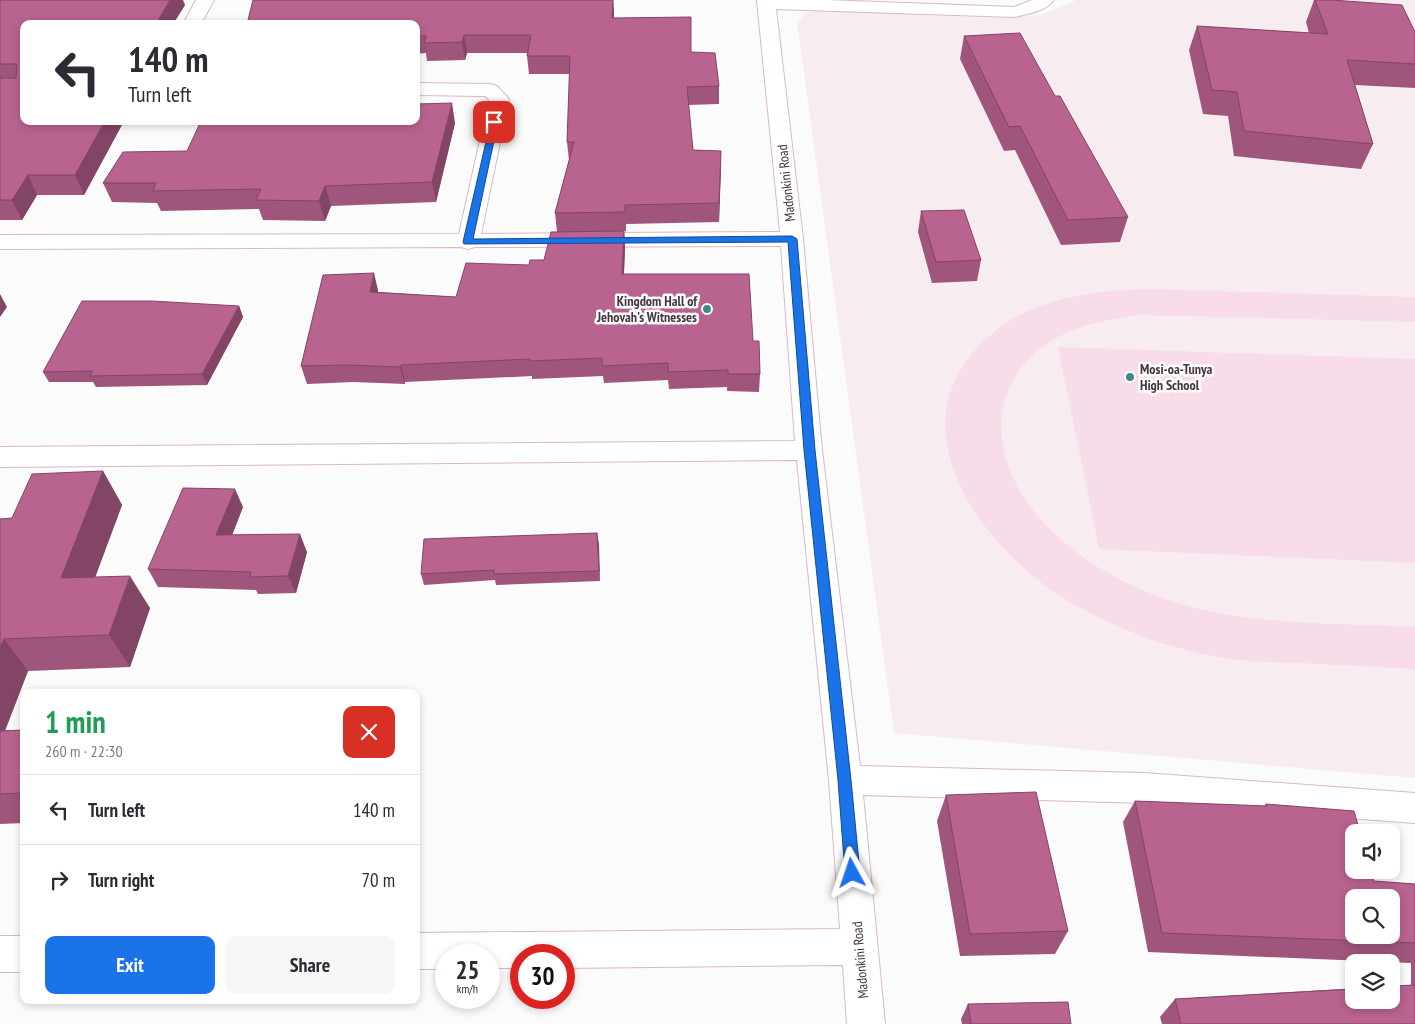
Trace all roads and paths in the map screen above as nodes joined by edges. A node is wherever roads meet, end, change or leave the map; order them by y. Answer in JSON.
{"nodes":[{"id":1,"x":205,"y":0,"type":"edge"},
{"id":2,"x":1045,"y":0,"type":"edge"},
{"id":3,"x":766,"y":1,"type":"edge"},
{"id":4,"x":194,"y":20,"type":"edge"},
{"id":5,"x":420,"y":88,"type":"edge"},
{"id":6,"x":792,"y":239,"type":"junction"},
{"id":7,"x":0,"y":242,"type":"edge"},
{"id":8,"x":468,"y":242,"type":"junction"},
{"id":9,"x":809,"y":450,"type":"junction"},
{"id":10,"x":0,"y":457,"type":"edge"},
{"id":11,"x":845,"y":780,"type":"junction"},
{"id":12,"x":1415,"y":808,"type":"edge"},
{"id":13,"x":859,"y":947,"type":"junction"},
{"id":14,"x":420,"y":951,"type":"edge"},
{"id":15,"x":0,"y":954,"type":"edge"},
{"id":16,"x":20,"y":954,"type":"edge"},
{"id":17,"x":866,"y":1024,"type":"edge"}],
"edges":[{"from":1,"to":4,"type":"street"},
{"from":2,"to":3,"type":"street"},
{"from":3,"to":6,"type":"street","name":"Madonkini Road"},
{"from":5,"to":8,"type":"street"},
{"from":6,"to":8,"type":"street"},
{"from":6,"to":9,"type":"street","name":"Madonkini Road"},
{"from":7,"to":8,"type":"street"},
{"from":9,"to":10,"type":"street"},
{"from":9,"to":11,"type":"street","name":"Madonkini Road"},
{"from":11,"to":12,"type":"street"},
{"from":11,"to":13,"type":"street","name":"Madonkini Road"},
{"from":13,"to":14,"type":"street"},
{"from":13,"to":17,"type":"street","name":"Madonkini Road"},
{"from":15,"to":16,"type":"street"}]}
